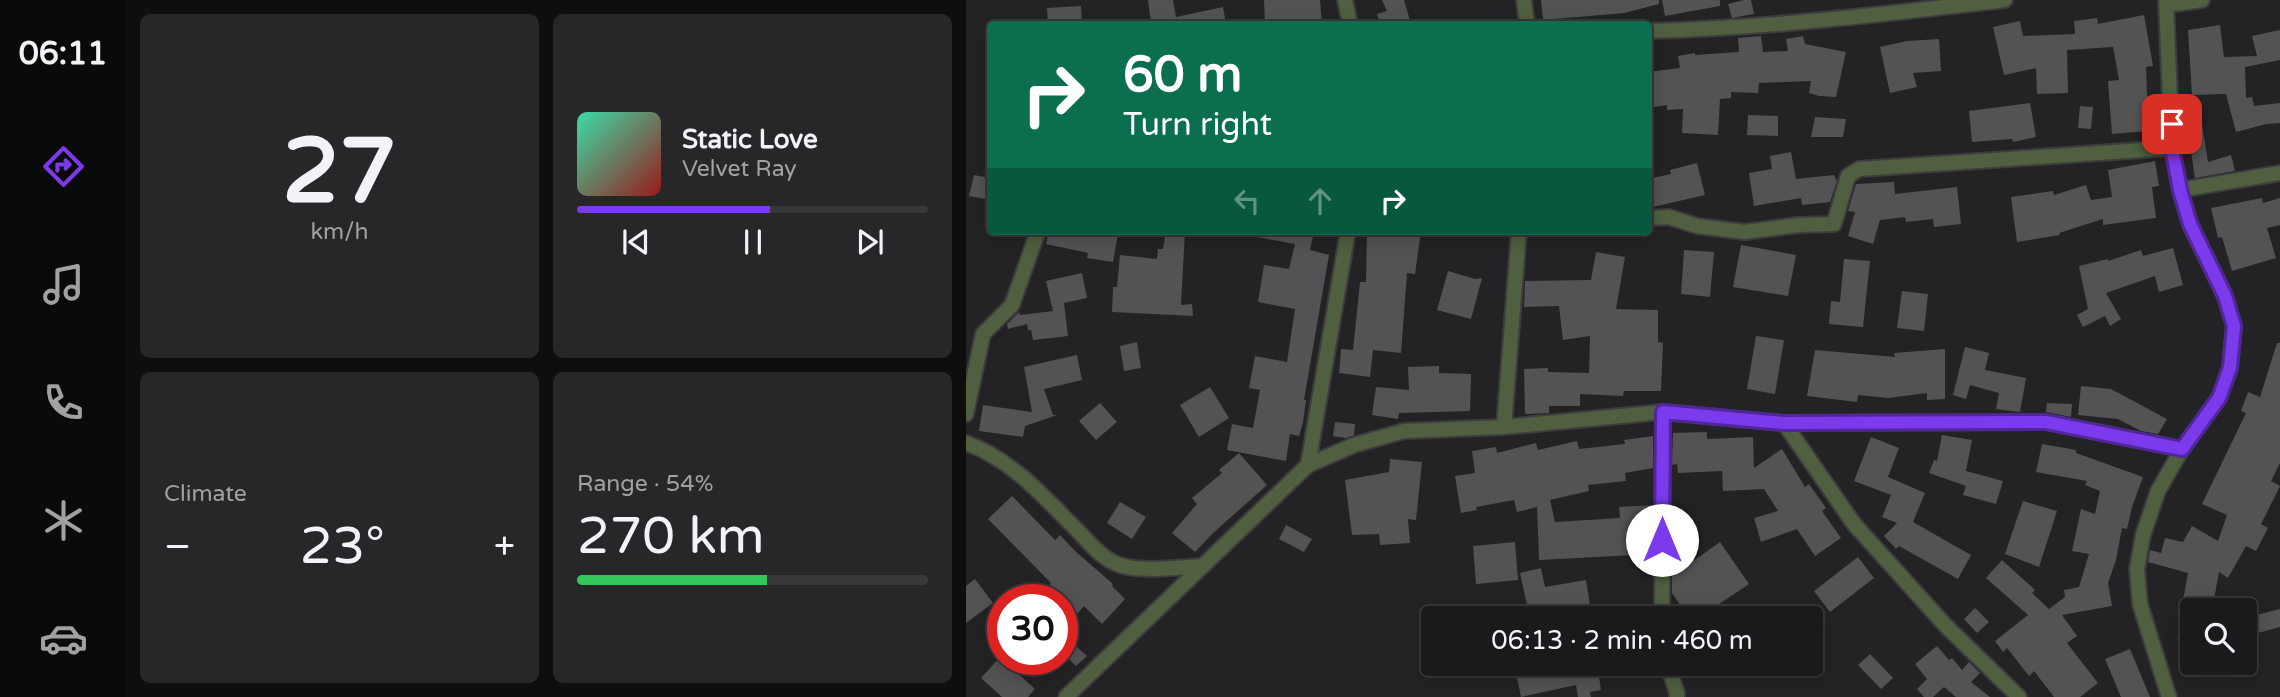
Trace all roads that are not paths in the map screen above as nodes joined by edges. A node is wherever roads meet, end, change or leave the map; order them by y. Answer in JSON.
{"nodes":[{"id":1,"x":1345,"y":0,"type":"edge"},
{"id":2,"x":1524,"y":0,"type":"edge"},
{"id":3,"x":2005,"y":0,"type":"edge"},
{"id":4,"x":2202,"y":0,"type":"edge"},
{"id":5,"x":2167,"y":2,"type":"edge"},
{"id":6,"x":1349,"y":21,"type":"edge"},
{"id":7,"x":1527,"y":21,"type":"edge"},
{"id":8,"x":1652,"y":31,"type":"edge"},
{"id":9,"x":2172,"y":148,"type":"junction"},
{"id":10,"x":2280,"y":173,"type":"edge"},
{"id":11,"x":2180,"y":190,"type":"junction"},
{"id":12,"x":1652,"y":218,"type":"edge"},
{"id":13,"x":1037,"y":235,"type":"edge"},
{"id":14,"x":1347,"y":235,"type":"edge"},
{"id":15,"x":1519,"y":235,"type":"edge"},
{"id":16,"x":1663,"y":412,"type":"junction"},
{"id":17,"x":966,"y":414,"type":"edge"},
{"id":18,"x":1783,"y":423,"type":"junction"},
{"id":19,"x":1504,"y":427,"type":"junction"},
{"id":20,"x":966,"y":443,"type":"edge"},
{"id":21,"x":2182,"y":449,"type":"junction"},
{"id":22,"x":1308,"y":465,"type":"junction"},
{"id":23,"x":1203,"y":566,"type":"junction"},
{"id":24,"x":1662,"y":606,"type":"edge"},
{"id":25,"x":1670,"y":676,"type":"edge"},
{"id":26,"x":1066,"y":697,"type":"edge"},
{"id":27,"x":1676,"y":697,"type":"edge"},
{"id":28,"x":2019,"y":697,"type":"edge"},
{"id":29,"x":2169,"y":697,"type":"edge"}],
"edges":[{"from":1,"to":6,"type":"street"},
{"from":2,"to":7,"type":"street"},
{"from":3,"to":8,"type":"street"},
{"from":4,"to":5,"type":"street"},
{"from":5,"to":9,"type":"street"},
{"from":9,"to":11,"type":"street"},
{"from":9,"to":12,"type":"street"},
{"from":10,"to":11,"type":"street"},
{"from":11,"to":21,"type":"street"},
{"from":13,"to":17,"type":"street"},
{"from":14,"to":22,"type":"street"},
{"from":15,"to":19,"type":"street"},
{"from":16,"to":18,"type":"street"},
{"from":16,"to":19,"type":"street"},
{"from":16,"to":24,"type":"street"},
{"from":18,"to":21,"type":"street"},
{"from":18,"to":28,"type":"street"},
{"from":19,"to":22,"type":"street"},
{"from":20,"to":23,"type":"street"},
{"from":21,"to":29,"type":"street"},
{"from":22,"to":23,"type":"street"},
{"from":23,"to":26,"type":"street"},
{"from":25,"to":27,"type":"street"}]}
